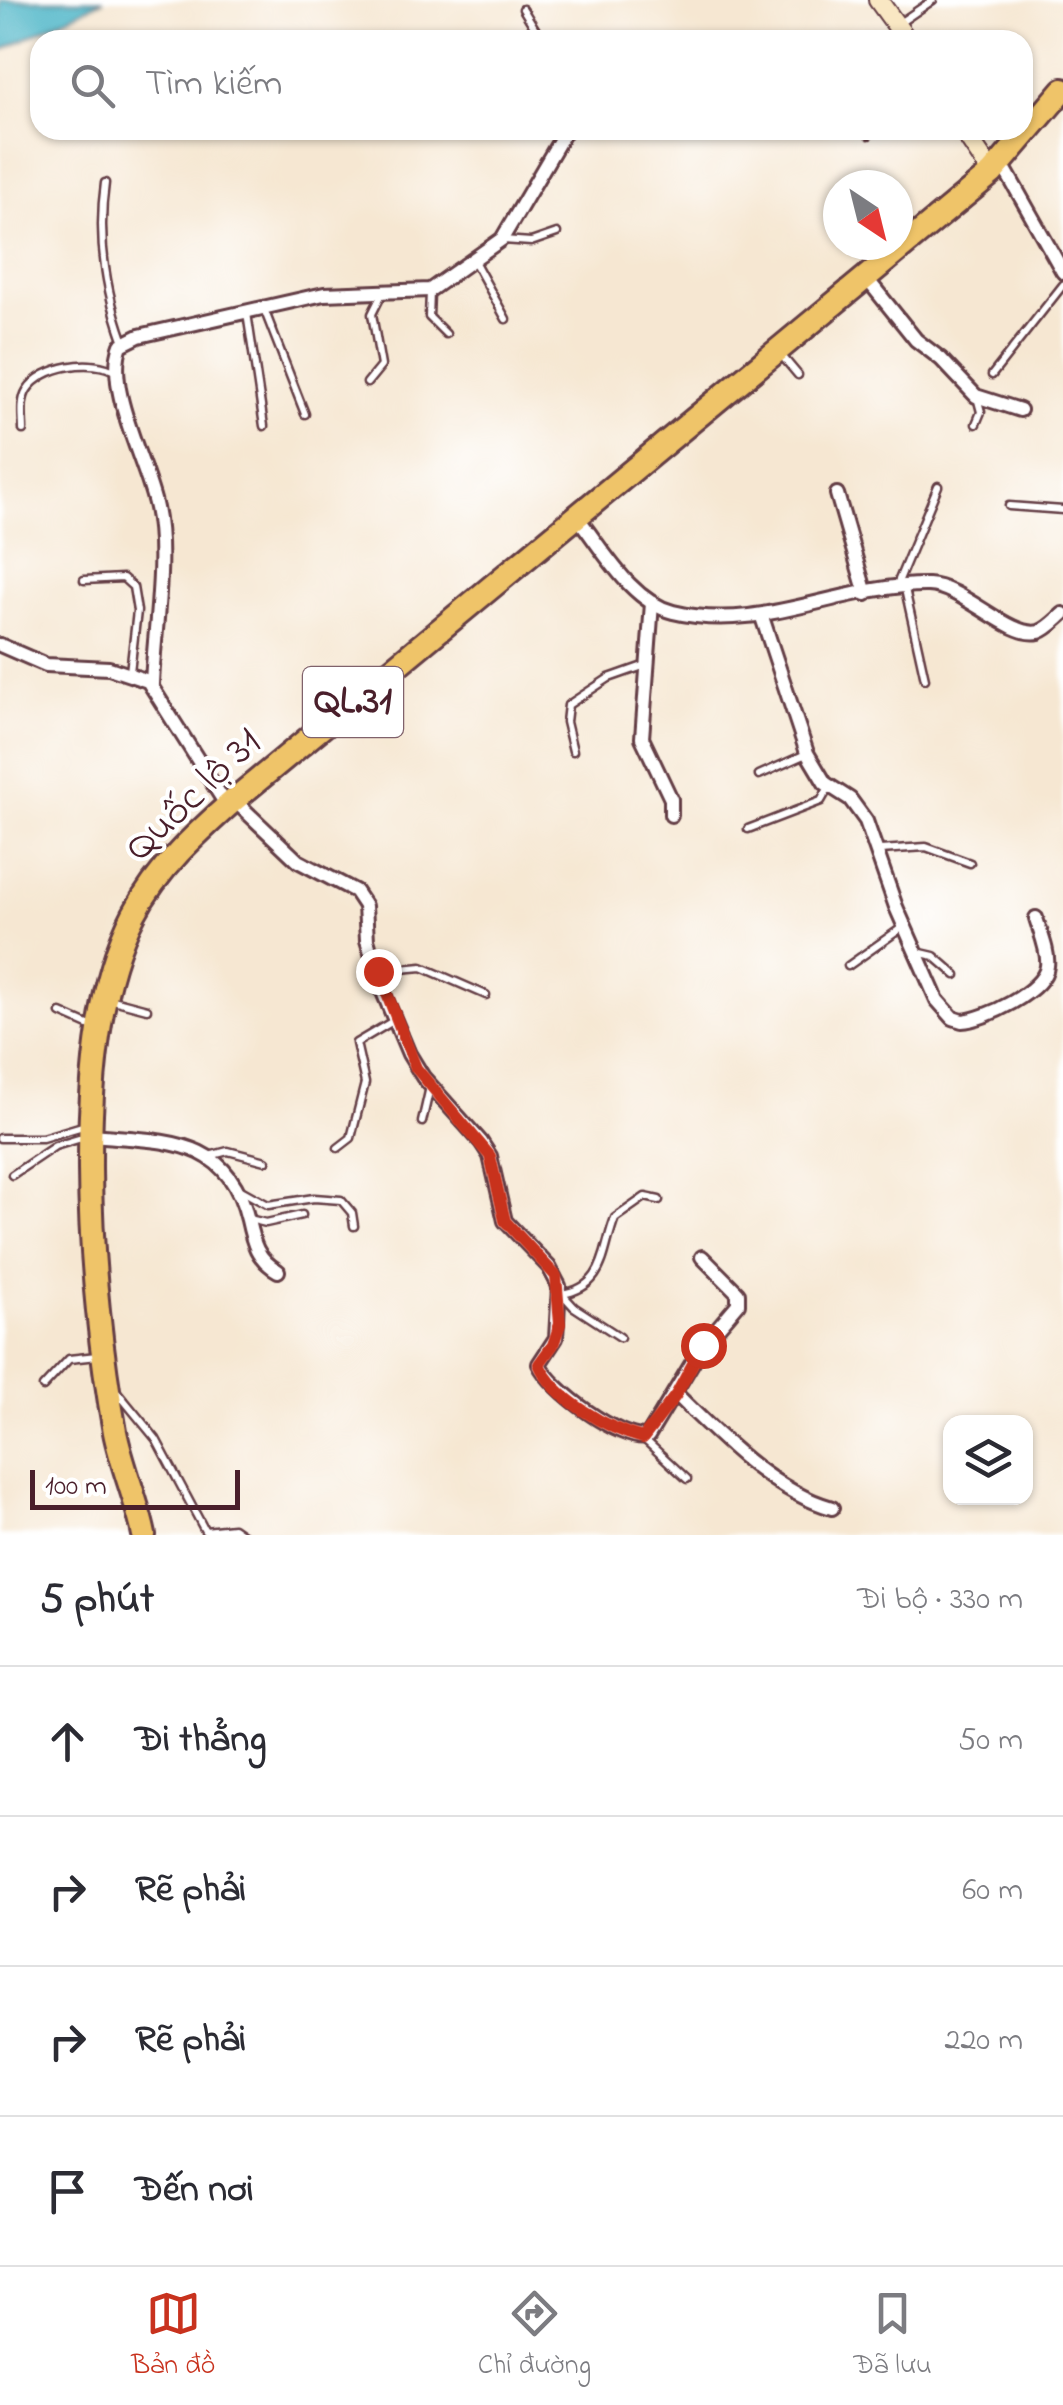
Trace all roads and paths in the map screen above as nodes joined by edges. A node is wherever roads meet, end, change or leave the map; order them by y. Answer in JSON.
{"nodes":[{"id":1,"x":932,"y":0,"type":"edge"},
{"id":2,"x":880,"y":1,"type":"edge"},
{"id":3,"x":523,"y":9,"type":"dead end"},
{"id":4,"x":536,"y":30,"type":"edge"},
{"id":5,"x":901,"y":30,"type":"edge"},
{"id":6,"x":904,"y":30,"type":"edge"},
{"id":7,"x":1063,"y":90,"type":"edge"},
{"id":8,"x":1033,"y":126,"type":"edge"},
{"id":9,"x":560,"y":140,"type":"edge"},
{"id":10,"x":972,"y":140,"type":"edge"},
{"id":11,"x":1022,"y":140,"type":"edge"},
{"id":12,"x":998,"y":169,"type":"junction"},
{"id":13,"x":105,"y":183,"type":"dead end"},
{"id":14,"x":557,"y":233,"type":"dead end"},
{"id":15,"x":502,"y":239,"type":"junction"},
{"id":16,"x":474,"y":261,"type":"junction"},
{"id":17,"x":1063,"y":272,"type":"edge"},
{"id":18,"x":867,"y":279,"type":"junction"},
{"id":19,"x":1063,"y":285,"type":"edge"},
{"id":20,"x":430,"y":290,"type":"junction"},
{"id":21,"x":383,"y":293,"type":"junction"},
{"id":22,"x":263,"y":308,"type":"junction"},
{"id":23,"x":247,"y":312,"type":"junction"},
{"id":24,"x":506,"y":318,"type":"dead end"},
{"id":25,"x":446,"y":334,"type":"dead end"},
{"id":26,"x":124,"y":342,"type":"junction"},
{"id":27,"x":778,"y":351,"type":"junction"},
{"id":28,"x":117,"y":372,"type":"junction"},
{"id":29,"x":798,"y":375,"type":"dead end"},
{"id":30,"x":992,"y":375,"type":"dead end"},
{"id":31,"x":367,"y":383,"type":"dead end"},
{"id":32,"x":976,"y":396,"type":"junction"},
{"id":33,"x":1020,"y":410,"type":"dead end"},
{"id":34,"x":306,"y":414,"type":"dead end"},
{"id":35,"x":976,"y":424,"type":"dead end"},
{"id":36,"x":264,"y":426,"type":"dead end"},
{"id":37,"x":24,"y":430,"type":"dead end"},
{"id":38,"x":938,"y":486,"type":"dead end"},
{"id":39,"x":837,"y":494,"type":"dead end"},
{"id":40,"x":1009,"y":506,"type":"dead end"},
{"id":41,"x":1063,"y":510,"type":"edge"},
{"id":42,"x":577,"y":516,"type":"junction"},
{"id":43,"x":84,"y":580,"type":"dead end"},
{"id":44,"x":900,"y":588,"type":"junction"},
{"id":45,"x":866,"y":594,"type":"junction"},
{"id":46,"x":652,"y":603,"type":"junction"},
{"id":47,"x":1063,"y":614,"type":"edge"},
{"id":48,"x":762,"y":617,"type":"junction"},
{"id":49,"x":0,"y":645,"type":"edge"},
{"id":50,"x":648,"y":664,"type":"junction"},
{"id":51,"x":130,"y":672,"type":"junction"},
{"id":52,"x":925,"y":680,"type":"dead end"},
{"id":53,"x":152,"y":684,"type":"junction"},
{"id":54,"x":572,"y":751,"type":"dead end"},
{"id":55,"x":807,"y":753,"type":"junction"},
{"id":56,"x":759,"y":774,"type":"dead end"},
{"id":57,"x":829,"y":788,"type":"junction"},
{"id":58,"x":230,"y":803,"type":"junction"},
{"id":59,"x":671,"y":815,"type":"dead end"},
{"id":60,"x":748,"y":828,"type":"dead end"},
{"id":61,"x":880,"y":850,"type":"junction"},
{"id":62,"x":970,"y":863,"type":"dead end"},
{"id":63,"x":1036,"y":918,"type":"dead end"},
{"id":64,"x":904,"y":926,"type":"junction"},
{"id":65,"x":916,"y":952,"type":"junction"},
{"id":66,"x":848,"y":966,"type":"dead end"},
{"id":67,"x":378,"y":971,"type":"junction"},
{"id":68,"x":956,"y":974,"type":"dead end"},
{"id":69,"x":486,"y":995,"type":"dead end"},
{"id":70,"x":108,"y":999,"type":"junction"},
{"id":71,"x":147,"y":1009,"type":"dead end"},
{"id":72,"x":61,"y":1013,"type":"dead end"},
{"id":73,"x":394,"y":1021,"type":"junction"},
{"id":74,"x":101,"y":1030,"type":"junction"},
{"id":75,"x":430,"y":1086,"type":"junction"},
{"id":76,"x":422,"y":1122,"type":"dead end"},
{"id":77,"x":92,"y":1129,"type":"junction"},
{"id":78,"x":0,"y":1138,"type":"edge"},
{"id":79,"x":338,"y":1148,"type":"dead end"},
{"id":80,"x":210,"y":1156,"type":"junction"},
{"id":81,"x":266,"y":1161,"type":"dead end"},
{"id":82,"x":12,"y":1175,"type":"dead end"},
{"id":83,"x":237,"y":1189,"type":"junction"},
{"id":84,"x":660,"y":1200,"type":"dead end"},
{"id":85,"x":302,"y":1214,"type":"dead end"},
{"id":86,"x":248,"y":1218,"type":"junction"},
{"id":87,"x":354,"y":1226,"type":"dead end"},
{"id":88,"x":702,"y":1257,"type":"dead end"},
{"id":89,"x":278,"y":1271,"type":"dead end"},
{"id":90,"x":561,"y":1294,"type":"junction"},
{"id":91,"x":620,"y":1337,"type":"dead end"},
{"id":92,"x":103,"y":1356,"type":"junction"},
{"id":93,"x":109,"y":1384,"type":"junction"},
{"id":94,"x":43,"y":1387,"type":"dead end"},
{"id":95,"x":676,"y":1395,"type":"junction"},
{"id":96,"x":643,"y":1438,"type":"junction"},
{"id":97,"x":687,"y":1479,"type":"dead end"},
{"id":98,"x":832,"y":1508,"type":"dead end"},
{"id":99,"x":144,"y":1535,"type":"edge"},
{"id":100,"x":243,"y":1535,"type":"edge"}],
"edges":[{"from":1,"to":6,"type":"lane"},
{"from":2,"to":5,"type":"street"},
{"from":3,"to":4,"type":"lane"},
{"from":7,"to":8,"type":"highway","name":"Quốc lộ 31","number":"QL.31"},
{"from":9,"to":15,"type":"street"},
{"from":10,"to":12,"type":"street"},
{"from":11,"to":12,"type":"highway","name":"Quốc lộ 31","number":"QL.31"},
{"from":12,"to":17,"type":"street"},
{"from":12,"to":18,"type":"highway","name":"Quốc lộ 31","number":"QL.31"},
{"from":13,"to":26,"type":"lane"},
{"from":14,"to":15,"type":"lane"},
{"from":15,"to":16,"type":"street"},
{"from":16,"to":20,"type":"street"},
{"from":16,"to":24,"type":"lane"},
{"from":18,"to":27,"type":"highway","name":"Quốc lộ 31","number":"QL.31"},
{"from":18,"to":32,"type":"street"},
{"from":19,"to":30,"type":"lane"},
{"from":20,"to":21,"type":"street"},
{"from":20,"to":25,"type":"lane"},
{"from":21,"to":22,"type":"street"},
{"from":21,"to":31,"type":"lane"},
{"from":22,"to":23,"type":"street"},
{"from":22,"to":34,"type":"lane"},
{"from":23,"to":26,"type":"street"},
{"from":23,"to":36,"type":"lane"},
{"from":26,"to":28,"type":"street"},
{"from":27,"to":29,"type":"lane"},
{"from":27,"to":42,"type":"highway","name":"Quốc lộ 31","number":"QL.31"},
{"from":28,"to":37,"type":"lane"},
{"from":28,"to":53,"type":"street"},
{"from":32,"to":33,"type":"street"},
{"from":32,"to":35,"type":"lane"},
{"from":38,"to":44,"type":"lane"},
{"from":39,"to":45,"type":"street"},
{"from":40,"to":41,"type":"lane"},
{"from":42,"to":46,"type":"street"},
{"from":42,"to":58,"type":"highway","name":"Quốc lộ 31","number":"QL.31"},
{"from":43,"to":51,"type":"lane"},
{"from":44,"to":45,"type":"street"},
{"from":44,"to":47,"type":"street"},
{"from":44,"to":52,"type":"lane"},
{"from":45,"to":48,"type":"street"},
{"from":46,"to":48,"type":"street"},
{"from":46,"to":50,"type":"street"},
{"from":48,"to":55,"type":"street"},
{"from":49,"to":51,"type":"street"},
{"from":50,"to":54,"type":"lane"},
{"from":50,"to":59,"type":"street"},
{"from":51,"to":53,"type":"street"},
{"from":53,"to":58,"type":"street"},
{"from":55,"to":56,"type":"lane"},
{"from":55,"to":57,"type":"street"},
{"from":57,"to":60,"type":"lane"},
{"from":57,"to":61,"type":"street"},
{"from":58,"to":67,"type":"street"},
{"from":58,"to":70,"type":"highway","name":"Quốc lộ 31","number":"QL.31"},
{"from":61,"to":62,"type":"lane"},
{"from":61,"to":64,"type":"street"},
{"from":63,"to":65,"type":"street"},
{"from":64,"to":65,"type":"street"},
{"from":64,"to":66,"type":"lane"},
{"from":65,"to":68,"type":"lane"},
{"from":67,"to":69,"type":"lane"},
{"from":67,"to":73,"type":"street"},
{"from":70,"to":71,"type":"lane"},
{"from":70,"to":74,"type":"highway","name":"Quốc lộ 31","number":"QL.31"},
{"from":72,"to":74,"type":"lane"},
{"from":73,"to":75,"type":"street"},
{"from":73,"to":79,"type":"lane"},
{"from":74,"to":77,"type":"highway","name":"Quốc lộ 31","number":"QL.31"},
{"from":75,"to":76,"type":"lane"},
{"from":75,"to":90,"type":"street"},
{"from":77,"to":78,"type":"lane"},
{"from":77,"to":80,"type":"street"},
{"from":77,"to":82,"type":"lane"},
{"from":77,"to":92,"type":"highway","name":"Quốc lộ 31","number":"QL.31"},
{"from":80,"to":81,"type":"lane"},
{"from":80,"to":83,"type":"street"},
{"from":83,"to":86,"type":"street"},
{"from":83,"to":87,"type":"lane"},
{"from":84,"to":90,"type":"lane"},
{"from":85,"to":86,"type":"lane"},
{"from":86,"to":89,"type":"street"},
{"from":88,"to":95,"type":"street"},
{"from":90,"to":91,"type":"lane"},
{"from":90,"to":96,"type":"street"},
{"from":92,"to":93,"type":"highway","name":"Quốc lộ 31","number":"QL.31"},
{"from":92,"to":94,"type":"lane"},
{"from":93,"to":99,"type":"highway","name":"Quốc lộ 31","number":"QL.31"},
{"from":93,"to":100,"type":"lane"},
{"from":95,"to":96,"type":"street"},
{"from":95,"to":98,"type":"street"},
{"from":96,"to":97,"type":"lane"}]}
